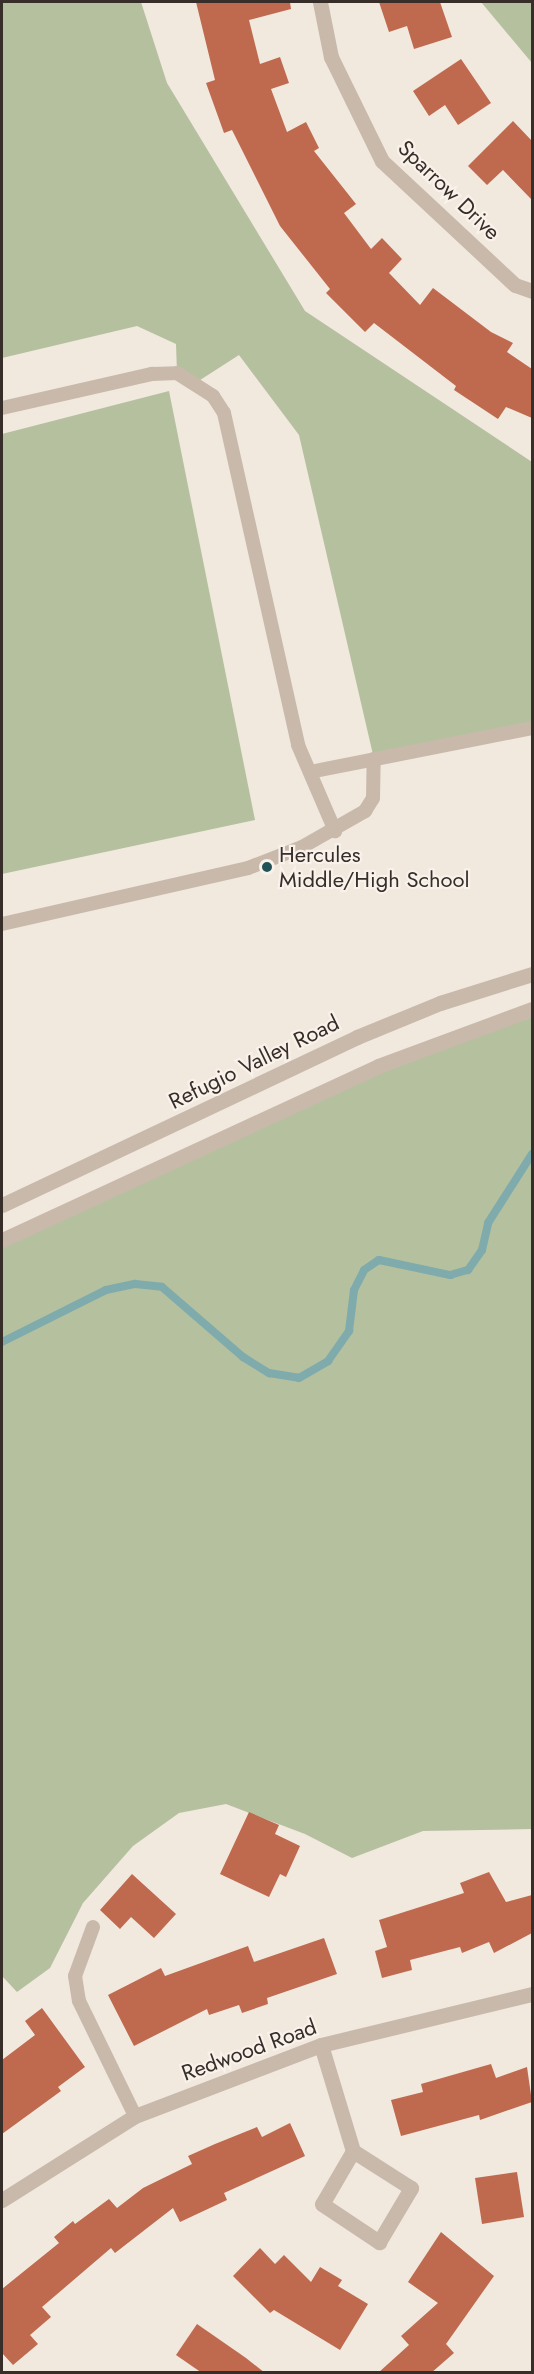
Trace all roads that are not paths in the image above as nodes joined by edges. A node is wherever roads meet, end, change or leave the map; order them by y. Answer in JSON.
{"nodes":[{"id":1,"x":320,"y":2,"type":"edge"},
{"id":2,"x":532,"y":291,"type":"edge"},
{"id":3,"x":2,"y":408,"type":"edge"},
{"id":4,"x":532,"y":728,"type":"edge"},
{"id":5,"x":374,"y":759,"type":"junction"},
{"id":6,"x":310,"y":772,"type":"junction"},
{"id":7,"x":335,"y":831,"type":"junction"},
{"id":8,"x":2,"y":924,"type":"edge"},
{"id":9,"x":532,"y":974,"type":"edge"},
{"id":10,"x":532,"y":1009,"type":"edge"},
{"id":11,"x":2,"y":1205,"type":"edge"},
{"id":12,"x":2,"y":1240,"type":"edge"},
{"id":13,"x":93,"y":1928,"type":"dead end"},
{"id":14,"x":532,"y":1994,"type":"edge"},
{"id":15,"x":321,"y":2045,"type":"junction"},
{"id":16,"x":135,"y":2116,"type":"junction"},
{"id":17,"x":353,"y":2151,"type":"junction"},
{"id":18,"x":2,"y":2200,"type":"edge"}],
"edges":[{"from":1,"to":2,"type":"street","name":"Sparrow Drive"},
{"from":3,"to":6,"type":"lane"},
{"from":4,"to":5,"type":"lane"},
{"from":5,"to":6,"type":"lane"},
{"from":5,"to":7,"type":"lane"},
{"from":6,"to":7,"type":"lane"},
{"from":7,"to":8,"type":"lane"},
{"from":9,"to":11,"type":"street","name":"Refugio Valley Road"},
{"from":10,"to":12,"type":"street"},
{"from":13,"to":16,"type":"lane"},
{"from":14,"to":15,"type":"street","name":"Redwood Road"},
{"from":15,"to":16,"type":"street","name":"Redwood Road"},
{"from":15,"to":17,"type":"street"},
{"from":16,"to":18,"type":"street","name":"Redwood Road"},
{"from":17,"to":17,"type":"street"}]}
